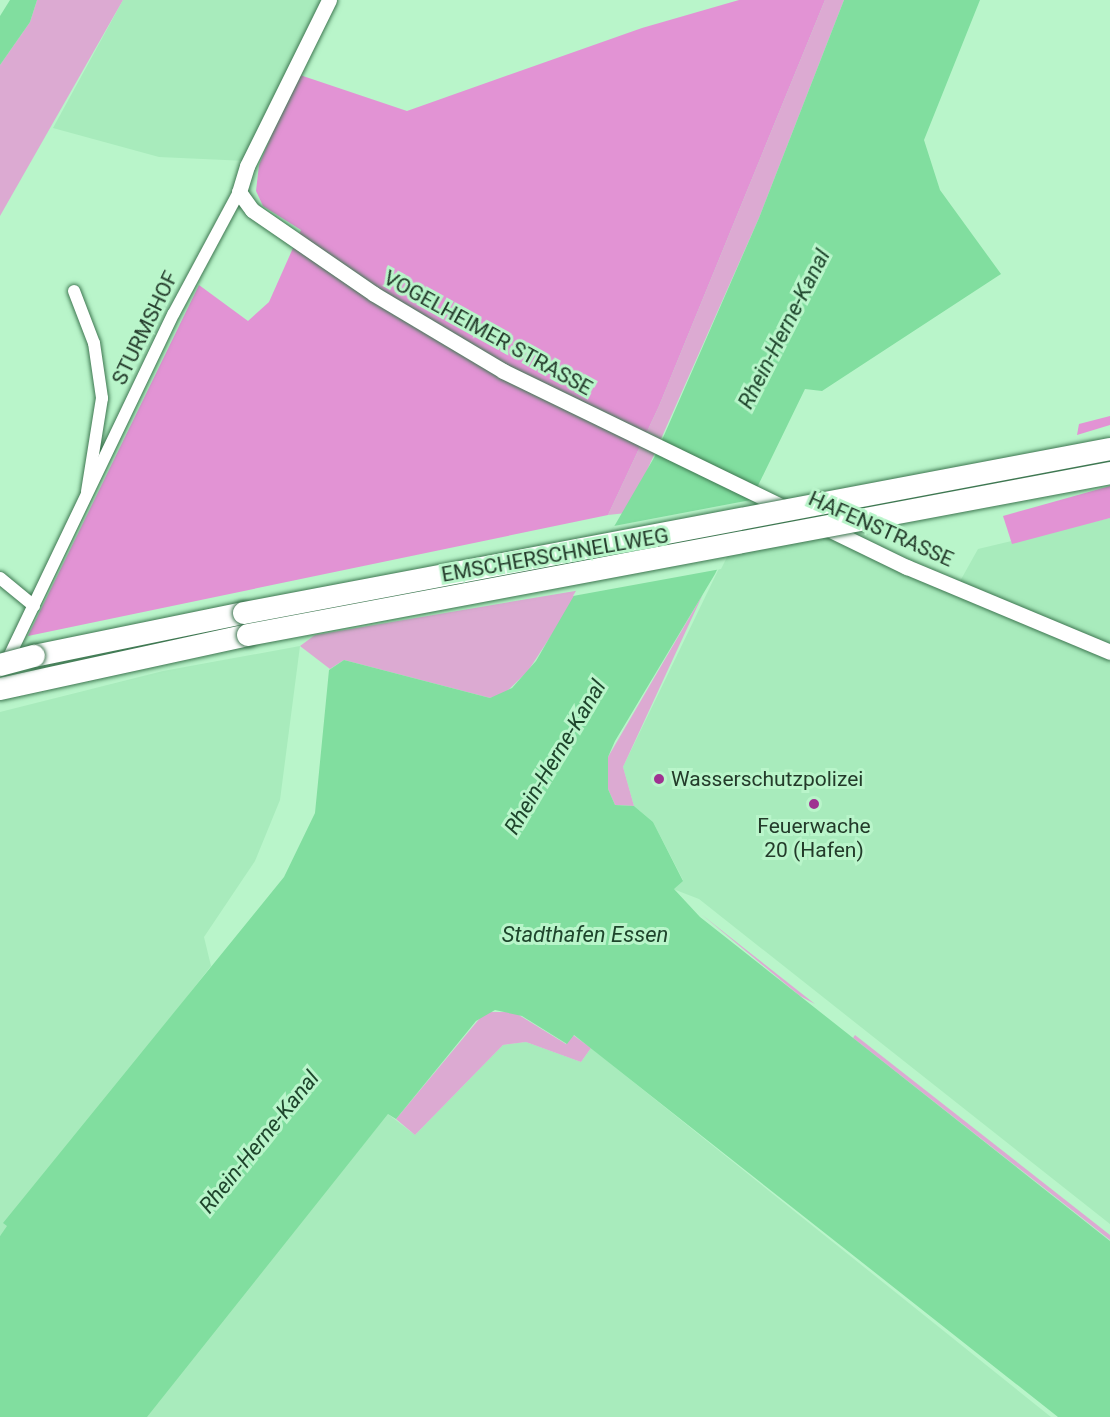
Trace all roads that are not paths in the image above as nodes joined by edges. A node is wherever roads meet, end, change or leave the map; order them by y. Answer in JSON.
{"nodes":[{"id":1,"x":329,"y":0,"type":"edge"},
{"id":2,"x":239,"y":192,"type":"junction"},
{"id":3,"x":74,"y":291,"type":"dead end"},
{"id":4,"x":638,"y":438,"type":"joint"},
{"id":5,"x":1110,"y":449,"type":"edge"},
{"id":6,"x":1110,"y":473,"type":"edge"},
{"id":7,"x":83,"y":510,"type":"junction"},
{"id":8,"x":0,"y":578,"type":"edge"},
{"id":9,"x":34,"y":606,"type":"junction"},
{"id":10,"x":246,"y":624,"type":"junction"},
{"id":11,"x":1110,"y":652,"type":"edge"},
{"id":12,"x":0,"y":665,"type":"edge"},
{"id":13,"x":0,"y":674,"type":"edge"},
{"id":14,"x":0,"y":689,"type":"edge"}],
"edges":[{"from":1,"to":2,"type":"street","name":"STURMSHOF"},
{"from":2,"to":4,"type":"street","name":"VOGELHEIMER STRASSE"},
{"from":2,"to":7,"type":"street","name":"STURMSHOF"},
{"from":3,"to":7,"type":"street"},
{"from":4,"to":11,"type":"street","name":"HAFENSTRASSE"},
{"from":5,"to":10,"type":"highway","name":"EMSCHERSCHNELLWEG","bridge":true},
{"from":6,"to":10,"type":"highway","name":"EMSCHERSCHNELLWEG","bridge":true},
{"from":7,"to":9,"type":"street","name":"STURMSHOF"},
{"from":8,"to":9,"type":"street"},
{"from":9,"to":13,"type":"street","name":"STURMSHOF"},
{"from":10,"to":12,"type":"highway","name":"EMSCHERSCHNELLWEG","bridge":true},
{"from":10,"to":14,"type":"highway","name":"EMSCHERSCHNELLWEG"}]}
